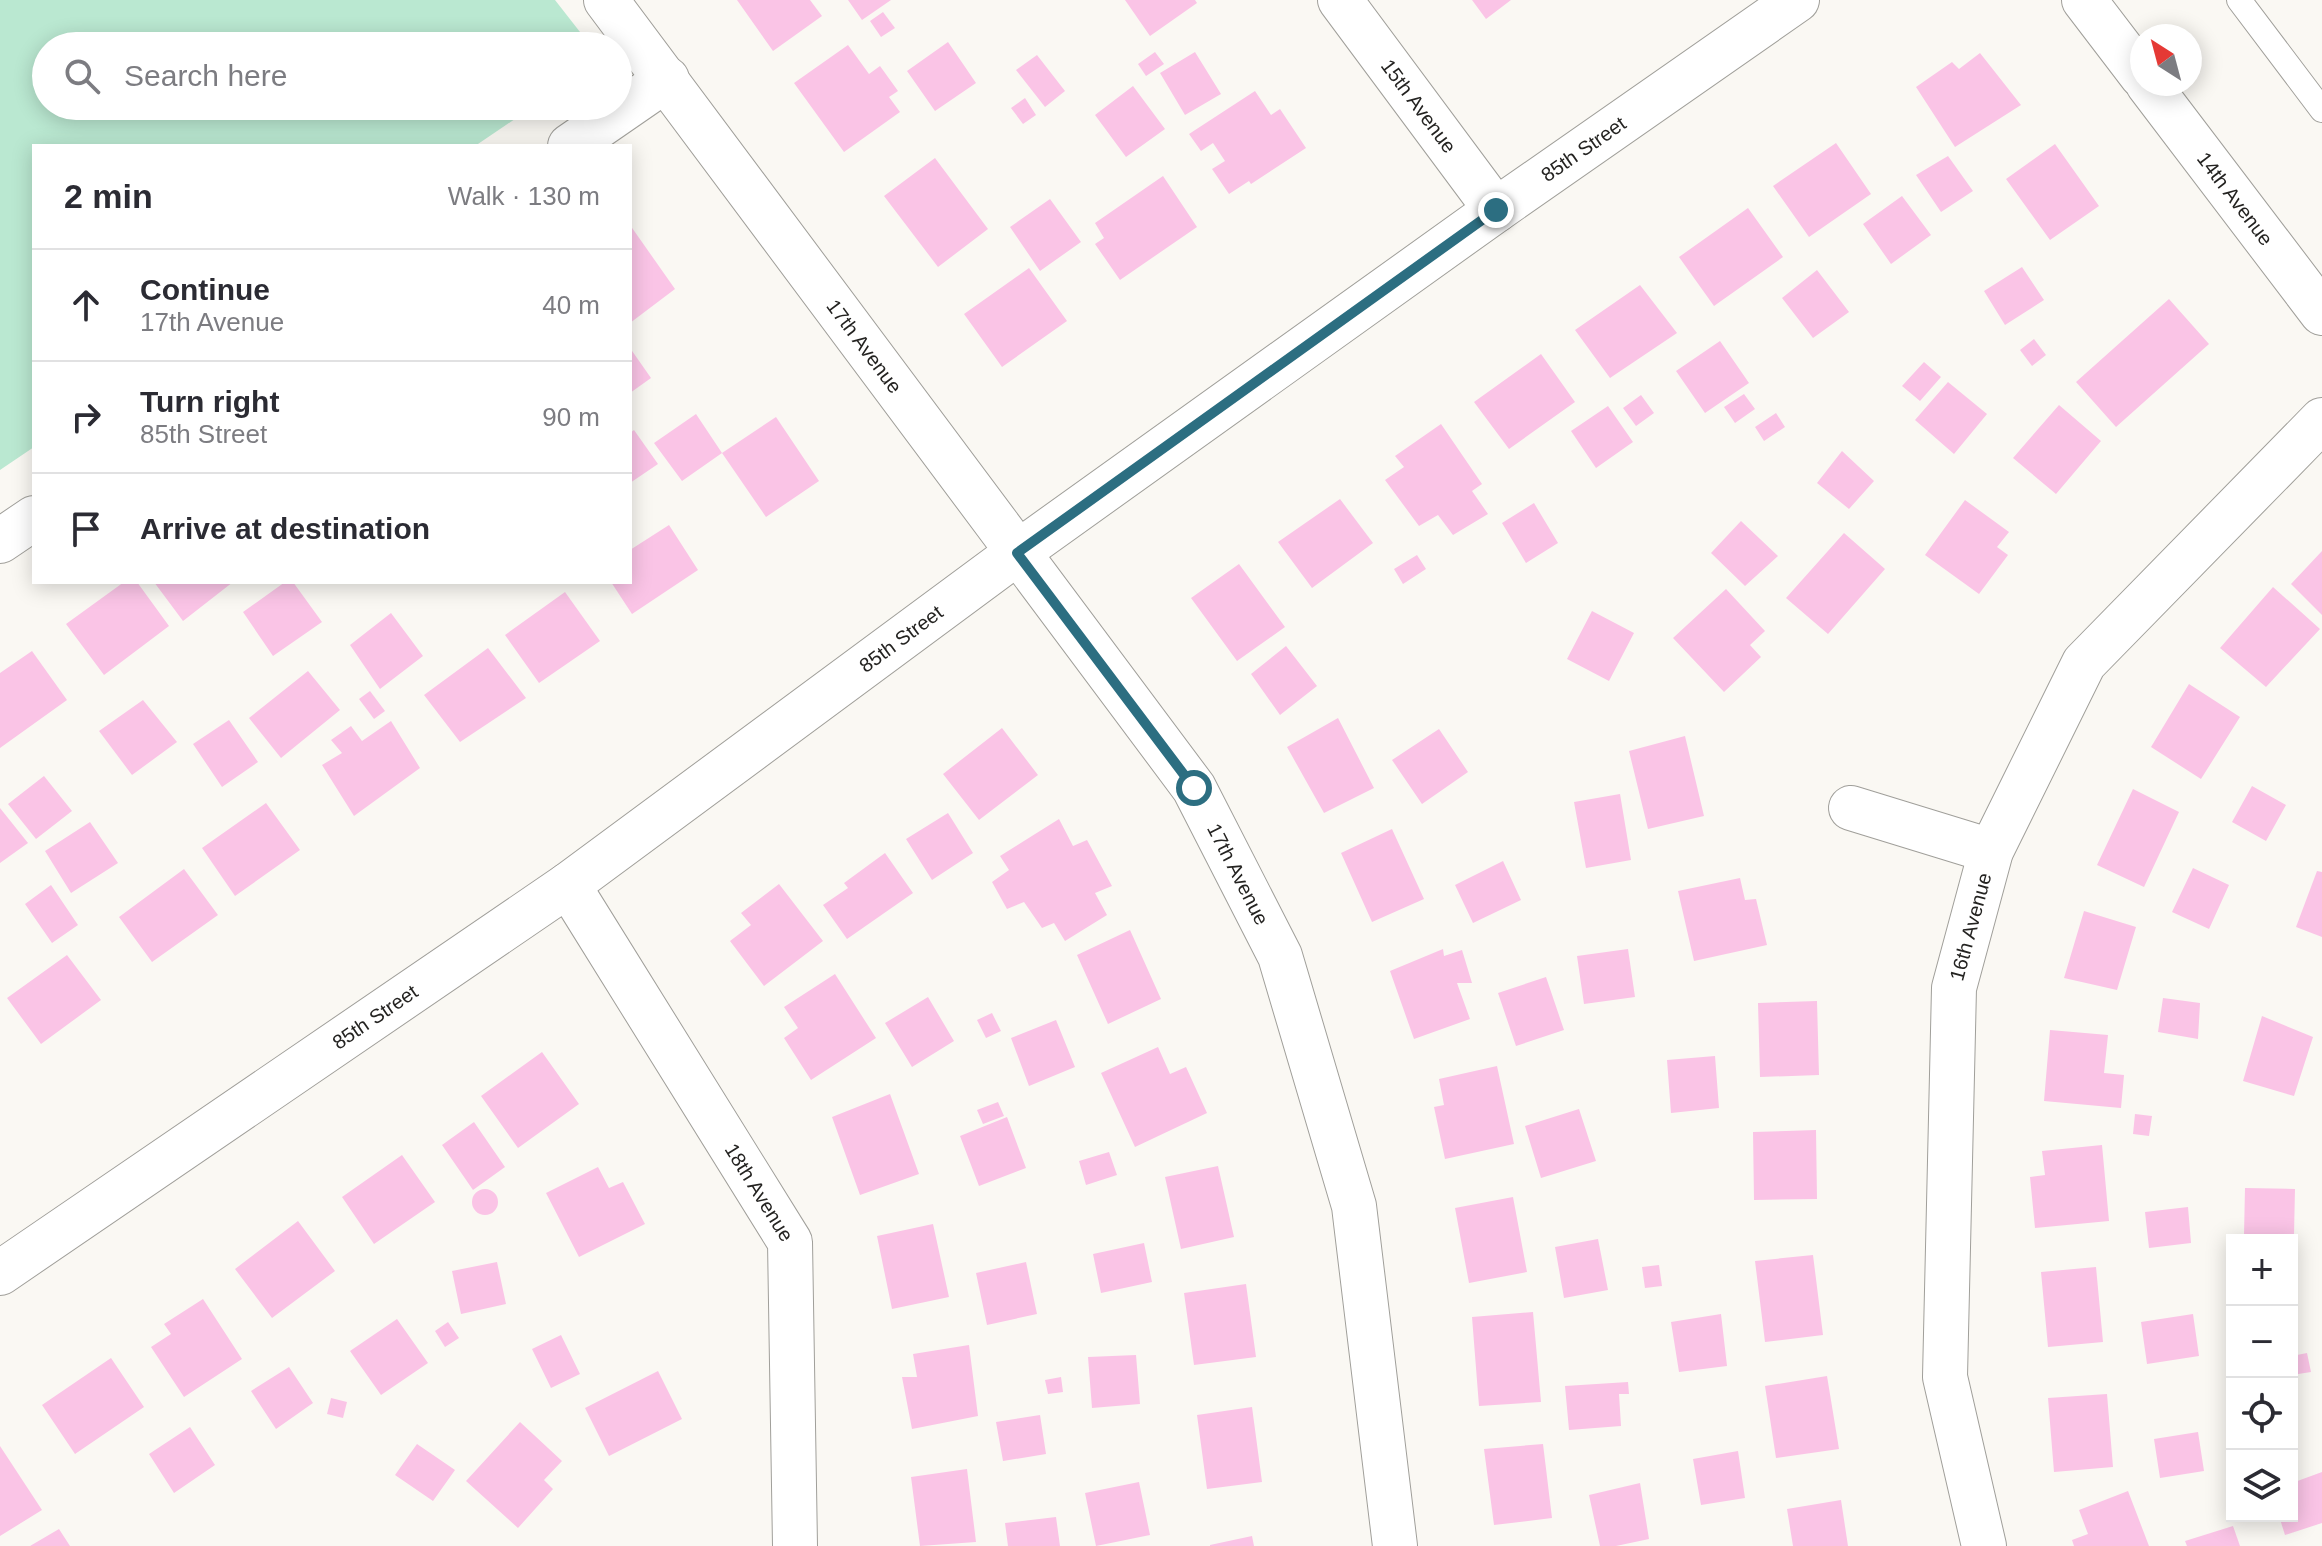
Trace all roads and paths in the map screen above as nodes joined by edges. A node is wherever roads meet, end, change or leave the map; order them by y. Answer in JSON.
{"nodes":[{"id":1,"x":606,"y":0,"type":"edge"},
{"id":2,"x":1340,"y":0,"type":"edge"},
{"id":3,"x":1797,"y":0,"type":"edge"},
{"id":4,"x":2084,"y":0,"type":"edge"},
{"id":5,"x":2239,"y":0,"type":"edge"},
{"id":6,"x":631,"y":32,"type":"edge"},
{"id":7,"x":632,"y":34,"type":"edge"},
{"id":8,"x":2130,"y":60,"type":"edge"},
{"id":9,"x":667,"y":79,"type":"junction"},
{"id":10,"x":2157,"y":96,"type":"edge"},
{"id":11,"x":632,"y":103,"type":"edge"},
{"id":12,"x":2322,"y":110,"type":"edge"},
{"id":13,"x":608,"y":120,"type":"edge"},
{"id":14,"x":573,"y":144,"type":"edge"},
{"id":15,"x":1496,"y":210,"type":"junction"},
{"id":16,"x":2322,"y":313,"type":"edge"},
{"id":17,"x":2322,"y":420,"type":"edge"},
{"id":18,"x":32,"y":519,"type":"edge"},
{"id":19,"x":0,"y":541,"type":"edge"},
{"id":20,"x":1017,"y":553,"type":"junction"},
{"id":21,"x":1851,"y":808,"type":"dead end"},
{"id":22,"x":1991,"y":851,"type":"junction"},
{"id":23,"x":568,"y":885,"type":"junction"},
{"id":24,"x":0,"y":1273,"type":"edge"},
{"id":25,"x":795,"y":1546,"type":"edge"},
{"id":26,"x":1395,"y":1546,"type":"edge"},
{"id":27,"x":1984,"y":1546,"type":"edge"}],
"edges":[{"from":1,"to":6,"type":"street","name":"17th Avenue"},
{"from":2,"to":15,"type":"street","name":"15th Avenue"},
{"from":3,"to":15,"type":"street","name":"85th Street"},
{"from":4,"to":8,"type":"street"},
{"from":5,"to":12,"type":"lane"},
{"from":7,"to":9,"type":"street","name":"17th Avenue"},
{"from":9,"to":11,"type":"street"},
{"from":9,"to":20,"type":"street","name":"17th Avenue"},
{"from":10,"to":16,"type":"street","name":"14th Avenue"},
{"from":13,"to":14,"type":"street"},
{"from":15,"to":20,"type":"street","name":"85th Street"},
{"from":17,"to":22,"type":"street","name":"16th Avenue"},
{"from":18,"to":19,"type":"street"},
{"from":20,"to":23,"type":"street","name":"85th Street"},
{"from":20,"to":26,"type":"street","name":"17th Avenue"},
{"from":21,"to":22,"type":"street"},
{"from":22,"to":27,"type":"street","name":"16th Avenue"},
{"from":23,"to":24,"type":"street","name":"85th Street"},
{"from":23,"to":25,"type":"street","name":"18th Avenue"}]}
